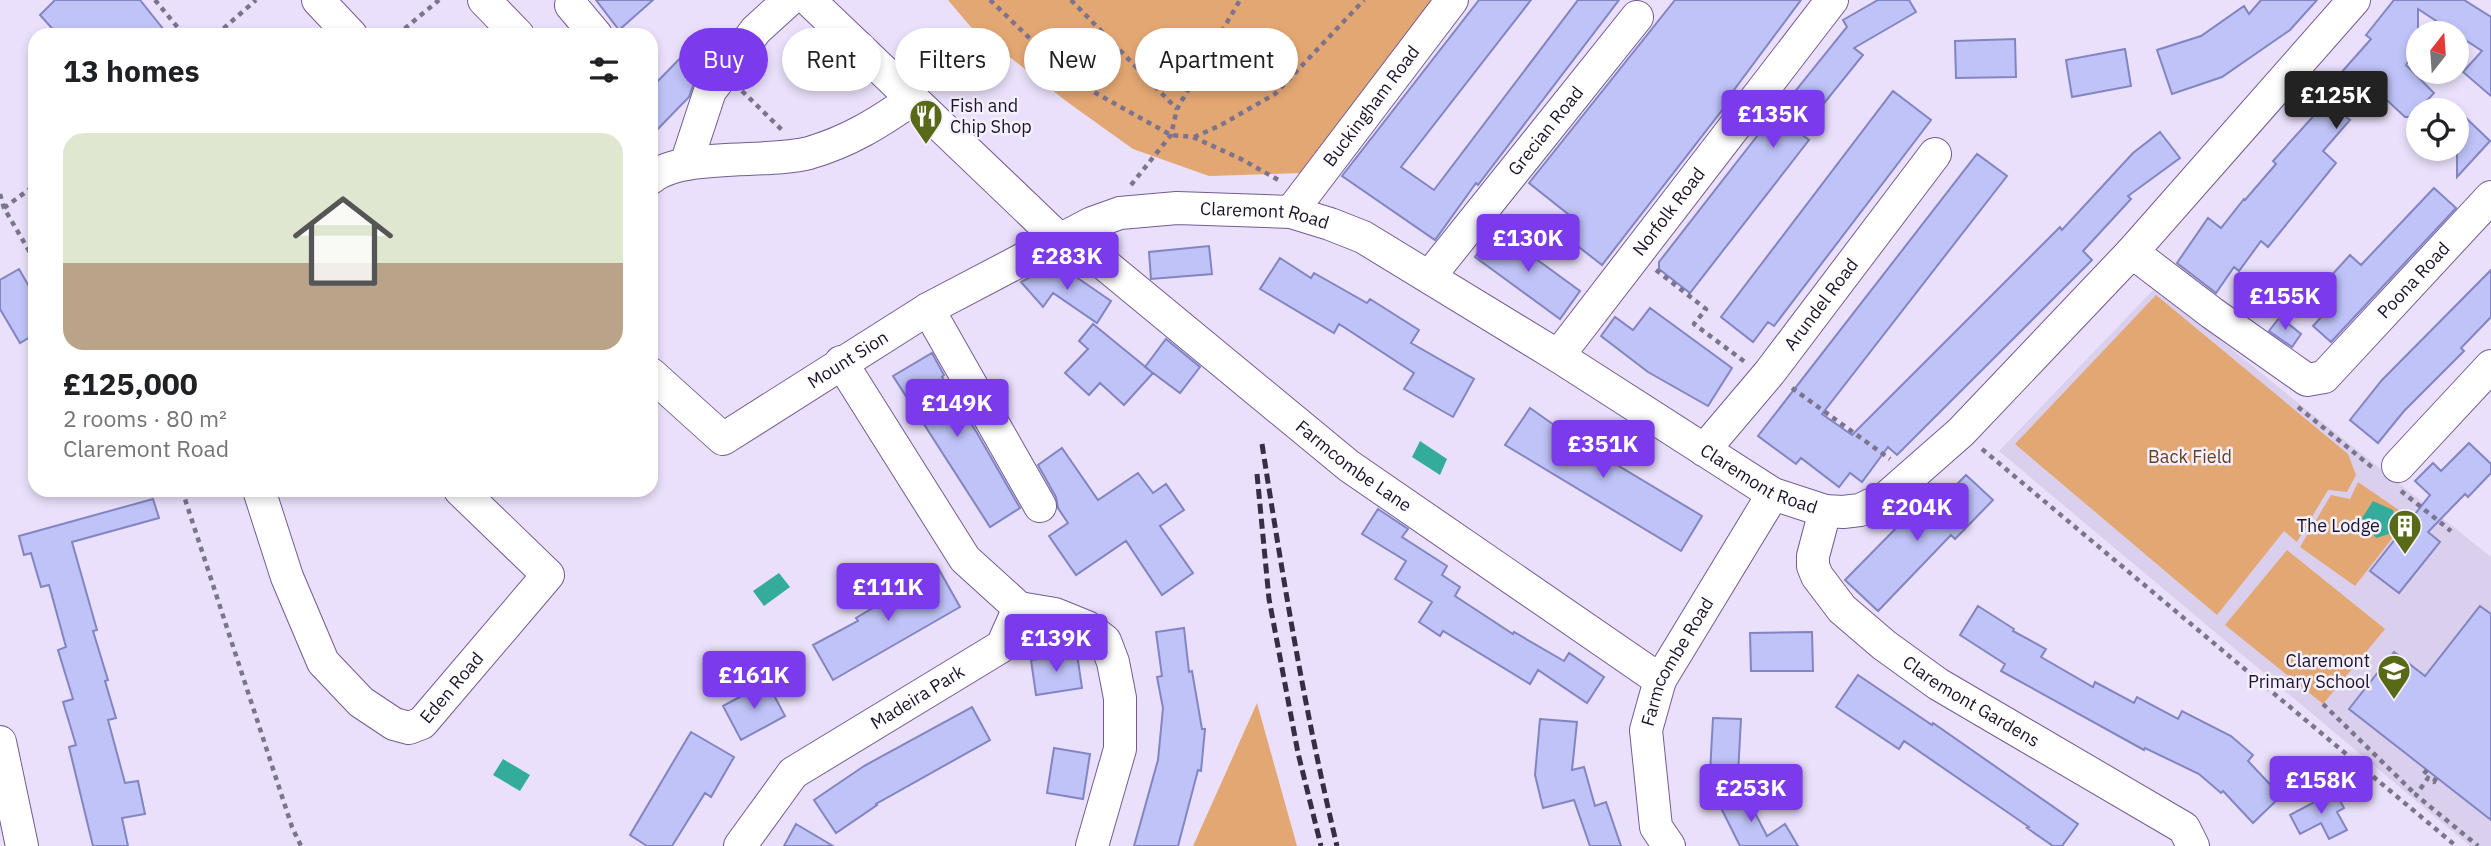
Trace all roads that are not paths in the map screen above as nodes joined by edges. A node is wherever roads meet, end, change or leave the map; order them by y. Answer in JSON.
{"nodes":[{"id":1,"x":318,"y":0,"type":"edge"},
{"id":2,"x":484,"y":0,"type":"edge"},
{"id":3,"x":572,"y":0,"type":"edge"},
{"id":4,"x":789,"y":0,"type":"edge"},
{"id":5,"x":809,"y":0,"type":"edge"},
{"id":6,"x":1452,"y":0,"type":"edge"},
{"id":7,"x":1832,"y":0,"type":"edge"},
{"id":8,"x":2354,"y":0,"type":"edge"},
{"id":9,"x":1637,"y":17,"type":"dead end"},
{"id":10,"x":344,"y":28,"type":"edge"},
{"id":11,"x":511,"y":28,"type":"edge"},
{"id":12,"x":590,"y":28,"type":"edge"},
{"id":13,"x":913,"y":99,"type":"junction"},
{"id":14,"x":1935,"y":154,"type":"dead end"},
{"id":15,"x":686,"y":164,"type":"junction"},
{"id":16,"x":658,"y":172,"type":"edge"},
{"id":17,"x":2491,"y":197,"type":"edge"},
{"id":18,"x":1297,"y":203,"type":"junction"},
{"id":19,"x":1059,"y":239,"type":"junction"},
{"id":20,"x":2132,"y":253,"type":"junction"},
{"id":21,"x":1429,"y":277,"type":"junction"},
{"id":22,"x":928,"y":309,"type":"junction"},
{"id":23,"x":1558,"y":356,"type":"junction"},
{"id":24,"x":841,"y":362,"type":"junction"},
{"id":25,"x":2491,"y":366,"type":"edge"},
{"id":26,"x":658,"y":380,"type":"edge"},
{"id":27,"x":1704,"y":450,"type":"junction"},
{"id":28,"x":2391,"y":475,"type":"road end"},
{"id":29,"x":1773,"y":494,"type":"junction"},
{"id":30,"x":260,"y":497,"type":"edge"},
{"id":31,"x":467,"y":497,"type":"edge"},
{"id":32,"x":1040,"y":506,"type":"dead end"},
{"id":33,"x":1825,"y":511,"type":"junction"},
{"id":34,"x":1019,"y":608,"type":"junction"},
{"id":35,"x":1660,"y":680,"type":"junction"},
{"id":36,"x":0,"y":742,"type":"edge"},
{"id":37,"x":22,"y":846,"type":"edge"},
{"id":38,"x":740,"y":846,"type":"edge"},
{"id":39,"x":1092,"y":846,"type":"edge"},
{"id":40,"x":1669,"y":846,"type":"edge"},
{"id":41,"x":2193,"y":846,"type":"edge"}],
"edges":[{"from":1,"to":10,"type":"street"},
{"from":2,"to":11,"type":"street"},
{"from":3,"to":12,"type":"street"},
{"from":4,"to":15,"type":"street"},
{"from":5,"to":13,"type":"street","name":"Farmcombe Lane"},
{"from":6,"to":18,"type":"street","name":"Buckingham Road"},
{"from":7,"to":23,"type":"street","name":"Norfolk Road"},
{"from":8,"to":20,"type":"street","name":"Claremont Road"},
{"from":9,"to":21,"type":"street","name":"Grecian Road"},
{"from":13,"to":15,"type":"street"},
{"from":13,"to":19,"type":"street","name":"Farmcombe Lane"},
{"from":14,"to":27,"type":"street","name":"Arundel Road"},
{"from":15,"to":16,"type":"street"},
{"from":17,"to":20,"type":"street","name":"Poona Road"},
{"from":18,"to":19,"type":"street","name":"Claremont Road"},
{"from":18,"to":21,"type":"street","name":"Claremont Road"},
{"from":19,"to":22,"type":"street","name":"Mount Sion"},
{"from":19,"to":35,"type":"street","name":"Farmcombe Lane"},
{"from":20,"to":33,"type":"street","name":"Claremont Road"},
{"from":21,"to":23,"type":"street","name":"Claremont Road"},
{"from":22,"to":24,"type":"street","name":"Mount Sion"},
{"from":22,"to":32,"type":"street"},
{"from":23,"to":27,"type":"street","name":"Claremont Road"},
{"from":24,"to":26,"type":"street","name":"Mount Sion"},
{"from":24,"to":34,"type":"street"},
{"from":25,"to":28,"type":"street"},
{"from":27,"to":29,"type":"street","name":"Claremont Road"},
{"from":29,"to":33,"type":"street","name":"Claremont Road"},
{"from":29,"to":35,"type":"street","name":"Farmcombe Road"},
{"from":30,"to":31,"type":"street","name":"Eden Road"},
{"from":33,"to":41,"type":"street","name":"Claremont Gardens"},
{"from":34,"to":38,"type":"street","name":"Madeira Park"},
{"from":34,"to":39,"type":"street"},
{"from":35,"to":40,"type":"street","name":"Farmcombe Road"},
{"from":36,"to":37,"type":"street"}]}
